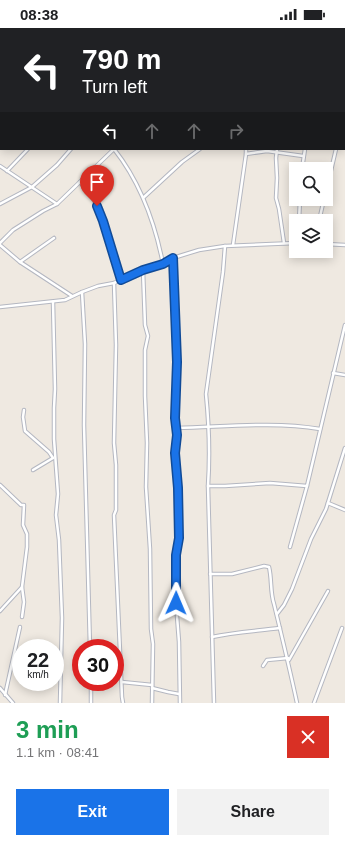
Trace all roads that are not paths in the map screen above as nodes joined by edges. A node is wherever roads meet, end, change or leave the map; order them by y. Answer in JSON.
{"nodes":[{"id":1,"x":27,"y":150,"type":"edge"},
{"id":2,"x":70,"y":150,"type":"edge"},
{"id":3,"x":113,"y":150,"type":"edge"},
{"id":4,"x":115,"y":150,"type":"edge"},
{"id":5,"x":199,"y":150,"type":"edge"},
{"id":6,"x":246,"y":150,"type":"edge"},
{"id":7,"x":277,"y":150,"type":"edge"},
{"id":8,"x":305,"y":150,"type":"edge"},
{"id":9,"x":336,"y":150,"type":"edge"},
{"id":10,"x":276,"y":153,"type":"junction"},
{"id":11,"x":246,"y":154,"type":"junction"},
{"id":12,"x":303,"y":156,"type":"junction"},
{"id":13,"x":303,"y":162,"type":"edge"},
{"id":14,"x":333,"y":162,"type":"edge"},
{"id":15,"x":0,"y":166,"type":"edge"},
{"id":16,"x":7,"y":171,"type":"junction"},
{"id":17,"x":80,"y":182,"type":"junction"},
{"id":18,"x":32,"y":188,"type":"junction"},
{"id":19,"x":142,"y":198,"type":"junction"},
{"id":20,"x":0,"y":204,"type":"edge"},
{"id":21,"x":58,"y":204,"type":"junction"},
{"id":22,"x":54,"y":238,"type":"dead end"},
{"id":23,"x":284,"y":243,"type":"junction"},
{"id":24,"x":289,"y":243,"type":"edge"},
{"id":25,"x":0,"y":244,"type":"edge"},
{"id":26,"x":333,"y":244,"type":"edge"},
{"id":27,"x":233,"y":245,"type":"junction"},
{"id":28,"x":345,"y":245,"type":"edge"},
{"id":29,"x":225,"y":246,"type":"junction"},
{"id":30,"x":173,"y":258,"type":"junction"},
{"id":31,"x":20,"y":262,"type":"junction"},
{"id":32,"x":163,"y":264,"type":"junction"},
{"id":33,"x":143,"y":270,"type":"junction"},
{"id":34,"x":121,"y":280,"type":"junction"},
{"id":35,"x":114,"y":283,"type":"junction"},
{"id":36,"x":82,"y":292,"type":"junction"},
{"id":37,"x":72,"y":297,"type":"junction"},
{"id":38,"x":53,"y":302,"type":"junction"},
{"id":39,"x":0,"y":307,"type":"edge"},
{"id":40,"x":345,"y":325,"type":"edge"},
{"id":41,"x":333,"y":373,"type":"junction"},
{"id":42,"x":345,"y":375,"type":"edge"},
{"id":43,"x":24,"y":410,"type":"dead end"},
{"id":44,"x":178,"y":428,"type":"junction"},
{"id":45,"x":207,"y":428,"type":"junction"},
{"id":46,"x":320,"y":429,"type":"junction"},
{"id":47,"x":345,"y":448,"type":"edge"},
{"id":48,"x":54,"y":458,"type":"junction"},
{"id":49,"x":33,"y":470,"type":"dead end"},
{"id":50,"x":0,"y":485,"type":"edge"},
{"id":51,"x":208,"y":486,"type":"junction"},
{"id":52,"x":308,"y":486,"type":"junction"},
{"id":53,"x":328,"y":503,"type":"junction"},
{"id":54,"x":345,"y":510,"type":"edge"},
{"id":55,"x":290,"y":547,"type":"dead end"},
{"id":56,"x":210,"y":574,"type":"junction"},
{"id":57,"x":22,"y":587,"type":"junction"},
{"id":58,"x":328,"y":591,"type":"dead end"},
{"id":59,"x":0,"y":611,"type":"edge"},
{"id":60,"x":277,"y":614,"type":"junction"},
{"id":61,"x":22,"y":617,"type":"dead end"},
{"id":62,"x":20,"y":627,"type":"dead end"},
{"id":63,"x":280,"y":628,"type":"junction"},
{"id":64,"x":342,"y":628,"type":"dead end"},
{"id":65,"x":212,"y":636,"type":"junction"},
{"id":66,"x":90,"y":639,"type":"edge"},
{"id":67,"x":120,"y":639,"type":"edge"},
{"id":68,"x":288,"y":659,"type":"junction"},
{"id":69,"x":263,"y":666,"type":"dead end"},
{"id":70,"x":124,"y":682,"type":"edge"},
{"id":71,"x":152,"y":686,"type":"junction"},
{"id":72,"x":0,"y":688,"type":"edge"},
{"id":73,"x":91,"y":691,"type":"edge"},
{"id":74,"x":122,"y":691,"type":"edge"},
{"id":75,"x":179,"y":694,"type":"junction"},
{"id":76,"x":5,"y":695,"type":"junction"},
{"id":77,"x":13,"y":703,"type":"edge"},
{"id":78,"x":60,"y":703,"type":"edge"},
{"id":79,"x":91,"y":703,"type":"edge"},
{"id":80,"x":123,"y":703,"type":"edge"},
{"id":81,"x":152,"y":703,"type":"edge"},
{"id":82,"x":180,"y":703,"type":"edge"},
{"id":83,"x":214,"y":703,"type":"edge"},
{"id":84,"x":297,"y":703,"type":"edge"},
{"id":85,"x":314,"y":703,"type":"edge"}],
"edges":[{"from":1,"to":16,"type":"street"},
{"from":2,"to":18,"type":"street"},
{"from":3,"to":17,"type":"street"},
{"from":4,"to":19,"type":"street"},
{"from":5,"to":19,"type":"street"},
{"from":6,"to":11,"type":"street"},
{"from":7,"to":10,"type":"street"},
{"from":8,"to":12,"type":"street"},
{"from":9,"to":14,"type":"street"},
{"from":10,"to":11,"type":"street"},
{"from":10,"to":12,"type":"street"},
{"from":10,"to":23,"type":"street"},
{"from":11,"to":27,"type":"street"},
{"from":12,"to":13,"type":"street"},
{"from":15,"to":16,"type":"street"},
{"from":16,"to":18,"type":"street"},
{"from":17,"to":21,"type":"street"},
{"from":17,"to":34,"type":"street"},
{"from":18,"to":20,"type":"street"},
{"from":18,"to":21,"type":"street"},
{"from":19,"to":32,"type":"street"},
{"from":21,"to":25,"type":"street"},
{"from":22,"to":31,"type":"street"},
{"from":23,"to":24,"type":"street"},
{"from":23,"to":27,"type":"street"},
{"from":25,"to":31,"type":"street"},
{"from":26,"to":28,"type":"street"},
{"from":27,"to":29,"type":"street"},
{"from":29,"to":30,"type":"street"},
{"from":29,"to":45,"type":"street"},
{"from":30,"to":32,"type":"street"},
{"from":30,"to":44,"type":"street"},
{"from":31,"to":37,"type":"street"},
{"from":32,"to":33,"type":"street"},
{"from":33,"to":34,"type":"street"},
{"from":33,"to":71,"type":"street"},
{"from":34,"to":35,"type":"street"},
{"from":35,"to":36,"type":"street"},
{"from":35,"to":67,"type":"street"},
{"from":36,"to":37,"type":"street"},
{"from":36,"to":66,"type":"street"},
{"from":37,"to":38,"type":"street"},
{"from":38,"to":39,"type":"street"},
{"from":38,"to":48,"type":"street"},
{"from":40,"to":41,"type":"street"},
{"from":41,"to":42,"type":"street"},
{"from":41,"to":46,"type":"street"},
{"from":43,"to":48,"type":"street"},
{"from":44,"to":45,"type":"street"},
{"from":44,"to":75,"type":"street"},
{"from":45,"to":46,"type":"street"},
{"from":45,"to":51,"type":"street"},
{"from":46,"to":52,"type":"street"},
{"from":47,"to":53,"type":"street"},
{"from":48,"to":49,"type":"street"},
{"from":48,"to":78,"type":"street"},
{"from":50,"to":57,"type":"street"},
{"from":51,"to":52,"type":"street"},
{"from":51,"to":56,"type":"street"},
{"from":52,"to":55,"type":"street"},
{"from":53,"to":54,"type":"street"},
{"from":53,"to":60,"type":"street"},
{"from":56,"to":60,"type":"street"},
{"from":56,"to":65,"type":"street"},
{"from":57,"to":59,"type":"street"},
{"from":57,"to":61,"type":"street"},
{"from":58,"to":68,"type":"street"},
{"from":60,"to":63,"type":"street"},
{"from":62,"to":76,"type":"street"},
{"from":63,"to":65,"type":"street"},
{"from":63,"to":68,"type":"street"},
{"from":64,"to":85,"type":"street"},
{"from":65,"to":83,"type":"street"},
{"from":68,"to":69,"type":"street"},
{"from":68,"to":84,"type":"street"},
{"from":70,"to":71,"type":"street"},
{"from":71,"to":75,"type":"street"},
{"from":71,"to":81,"type":"street"},
{"from":72,"to":76,"type":"street"},
{"from":73,"to":79,"type":"street"},
{"from":74,"to":80,"type":"street"},
{"from":75,"to":82,"type":"street"},
{"from":76,"to":77,"type":"street"}]}
